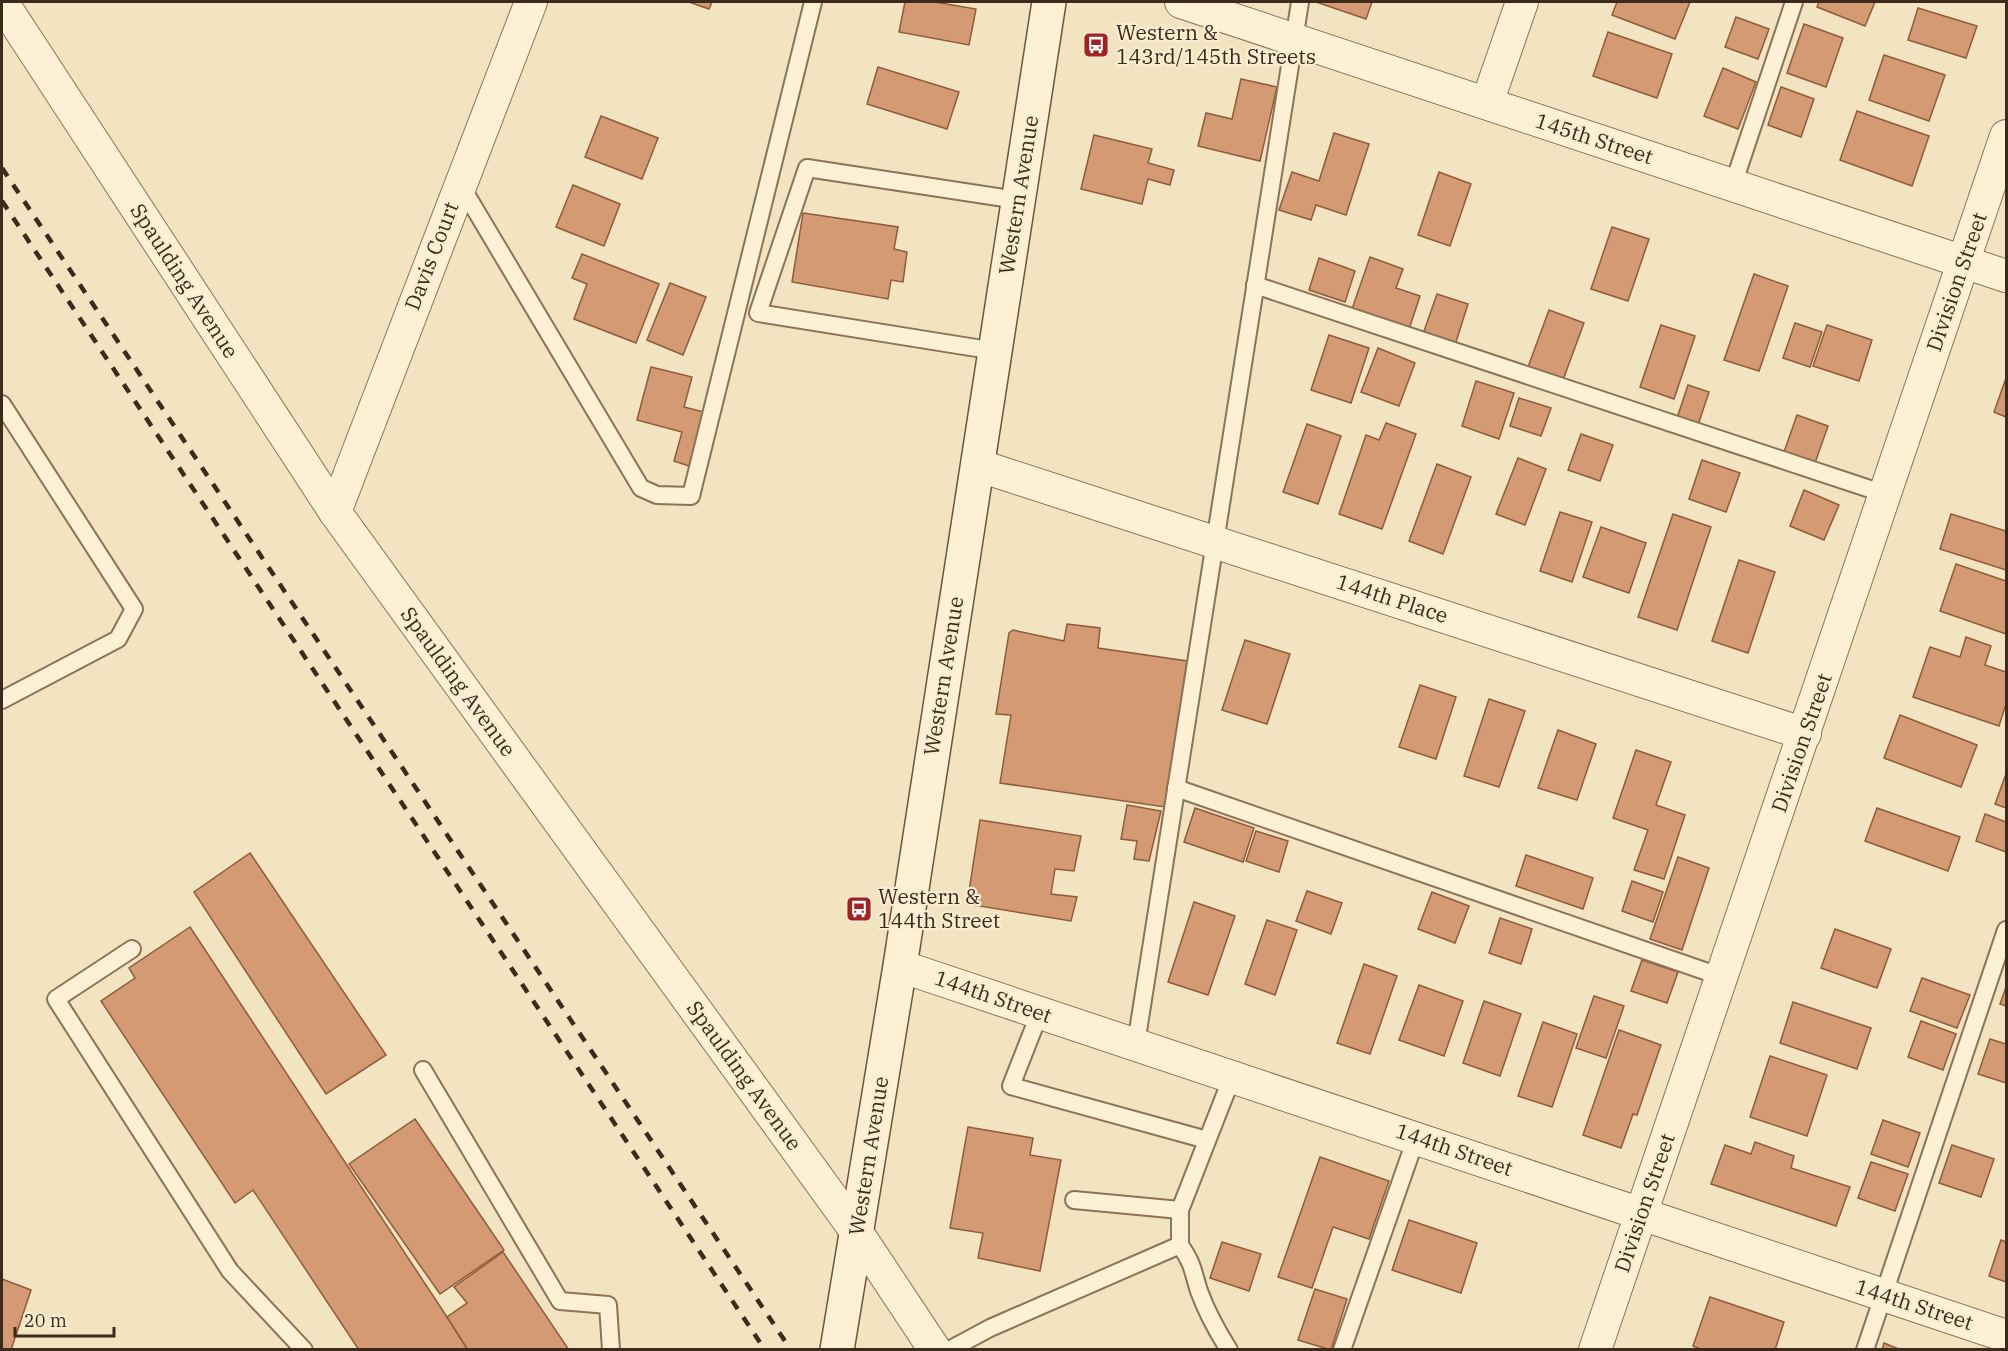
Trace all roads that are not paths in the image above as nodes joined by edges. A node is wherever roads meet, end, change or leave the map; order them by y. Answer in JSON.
{"nodes":[{"id":1,"x":2,"y":2,"type":"edge"},
{"id":2,"x":531,"y":2,"type":"edge"},
{"id":3,"x":813,"y":2,"type":"edge"},
{"id":4,"x":1049,"y":2,"type":"edge"},
{"id":5,"x":1181,"y":2,"type":"edge"},
{"id":6,"x":1300,"y":2,"type":"edge"},
{"id":7,"x":1522,"y":2,"type":"edge"},
{"id":8,"x":1794,"y":2,"type":"edge"},
{"id":9,"x":1294,"y":38,"type":"junction"},
{"id":10,"x":1487,"y":103,"type":"junction"},
{"id":11,"x":2007,"y":136,"type":"edge"},
{"id":12,"x":460,"y":183,"type":"junction"},
{"id":13,"x":1733,"y":185,"type":"junction"},
{"id":14,"x":1018,"y":200,"type":"junction"},
{"id":15,"x":1964,"y":262,"type":"junction"},
{"id":16,"x":2007,"y":276,"type":"edge"},
{"id":17,"x":1255,"y":285,"type":"junction"},
{"id":18,"x":995,"y":351,"type":"junction"},
{"id":19,"x":2,"y":404,"type":"edge"},
{"id":20,"x":977,"y":465,"type":"junction"},
{"id":21,"x":1885,"y":494,"type":"junction"},
{"id":22,"x":335,"y":512,"type":"junction"},
{"id":23,"x":1214,"y":540,"type":"junction"},
{"id":24,"x":2,"y":700,"type":"edge"},
{"id":25,"x":1805,"y":734,"type":"junction"},
{"id":26,"x":1176,"y":788,"type":"junction"},
{"id":27,"x":2007,"y":930,"type":"edge"},
{"id":28,"x":132,"y":949,"type":"dead end"},
{"id":29,"x":900,"y":966,"type":"junction"},
{"id":30,"x":1722,"y":978,"type":"junction"},
{"id":31,"x":1040,"y":1012,"type":"junction"},
{"id":32,"x":1136,"y":1044,"type":"junction"},
{"id":33,"x":423,"y":1070,"type":"dead end"},
{"id":34,"x":1232,"y":1077,"type":"junction"},
{"id":35,"x":1416,"y":1138,"type":"junction"},
{"id":36,"x":1207,"y":1140,"type":"junction"},
{"id":37,"x":1074,"y":1200,"type":"dead end"},
{"id":38,"x":1180,"y":1210,"type":"junction"},
{"id":39,"x":1642,"y":1214,"type":"junction"},
{"id":40,"x":856,"y":1231,"type":"junction"},
{"id":41,"x":1180,"y":1245,"type":"junction"},
{"id":42,"x":1884,"y":1295,"type":"junction"},
{"id":43,"x":2007,"y":1336,"type":"edge"},
{"id":44,"x":304,"y":1350,"type":"edge"},
{"id":45,"x":611,"y":1350,"type":"edge"},
{"id":46,"x":837,"y":1350,"type":"edge"},
{"id":47,"x":935,"y":1350,"type":"edge"},
{"id":48,"x":949,"y":1350,"type":"edge"},
{"id":49,"x":1229,"y":1350,"type":"edge"},
{"id":50,"x":1342,"y":1350,"type":"edge"},
{"id":51,"x":1595,"y":1350,"type":"edge"},
{"id":52,"x":1865,"y":1350,"type":"edge"}],
"edges":[{"from":1,"to":22,"type":"street","name":"Spaulding Avenue"},
{"from":2,"to":12,"type":"street","name":"Davis Court"},
{"from":3,"to":12,"type":"lane"},
{"from":4,"to":14,"type":"main road","name":"Western Avenue"},
{"from":5,"to":9,"type":"street","name":"145th Street"},
{"from":6,"to":9,"type":"lane"},
{"from":7,"to":10,"type":"street"},
{"from":8,"to":13,"type":"lane"},
{"from":9,"to":10,"type":"street","name":"145th Street"},
{"from":9,"to":17,"type":"lane"},
{"from":10,"to":13,"type":"street","name":"145th Street"},
{"from":11,"to":15,"type":"street","name":"Division Street"},
{"from":12,"to":22,"type":"street","name":"Davis Court"},
{"from":13,"to":15,"type":"street","name":"145th Street"},
{"from":14,"to":18,"type":"main road","name":"Western Avenue"},
{"from":14,"to":18,"type":"lane"},
{"from":15,"to":16,"type":"street","name":"145th Street"},
{"from":15,"to":21,"type":"street","name":"Division Street"},
{"from":17,"to":21,"type":"lane"},
{"from":17,"to":23,"type":"lane"},
{"from":18,"to":20,"type":"main road","name":"Western Avenue"},
{"from":19,"to":24,"type":"lane"},
{"from":20,"to":23,"type":"street","name":"144th Place"},
{"from":20,"to":29,"type":"main road","name":"Western Avenue"},
{"from":21,"to":25,"type":"street","name":"Division Street"},
{"from":22,"to":40,"type":"street","name":"Spaulding Avenue"},
{"from":23,"to":25,"type":"street","name":"144th Place"},
{"from":23,"to":26,"type":"lane"},
{"from":25,"to":30,"type":"street","name":"Division Street"},
{"from":26,"to":30,"type":"lane"},
{"from":26,"to":32,"type":"lane"},
{"from":27,"to":42,"type":"lane"},
{"from":28,"to":44,"type":"lane"},
{"from":29,"to":31,"type":"street","name":"144th Street"},
{"from":29,"to":40,"type":"main road","name":"Western Avenue"},
{"from":30,"to":39,"type":"street","name":"Division Street"},
{"from":31,"to":32,"type":"street","name":"144th Street"},
{"from":31,"to":36,"type":"lane"},
{"from":32,"to":34,"type":"street","name":"144th Street"},
{"from":33,"to":45,"type":"lane"},
{"from":34,"to":35,"type":"street","name":"144th Street"},
{"from":34,"to":36,"type":"lane"},
{"from":35,"to":39,"type":"street","name":"144th Street"},
{"from":35,"to":50,"type":"lane"},
{"from":36,"to":38,"type":"lane"},
{"from":37,"to":38,"type":"lane"},
{"from":38,"to":41,"type":"lane"},
{"from":39,"to":42,"type":"street","name":"144th Street"},
{"from":39,"to":51,"type":"street","name":"Division Street"},
{"from":40,"to":46,"type":"main road","name":"Western Avenue"},
{"from":40,"to":47,"type":"street","name":"Spaulding Avenue"},
{"from":41,"to":48,"type":"lane"},
{"from":41,"to":49,"type":"lane"},
{"from":42,"to":43,"type":"street","name":"144th Street"},
{"from":42,"to":52,"type":"lane"}]}
